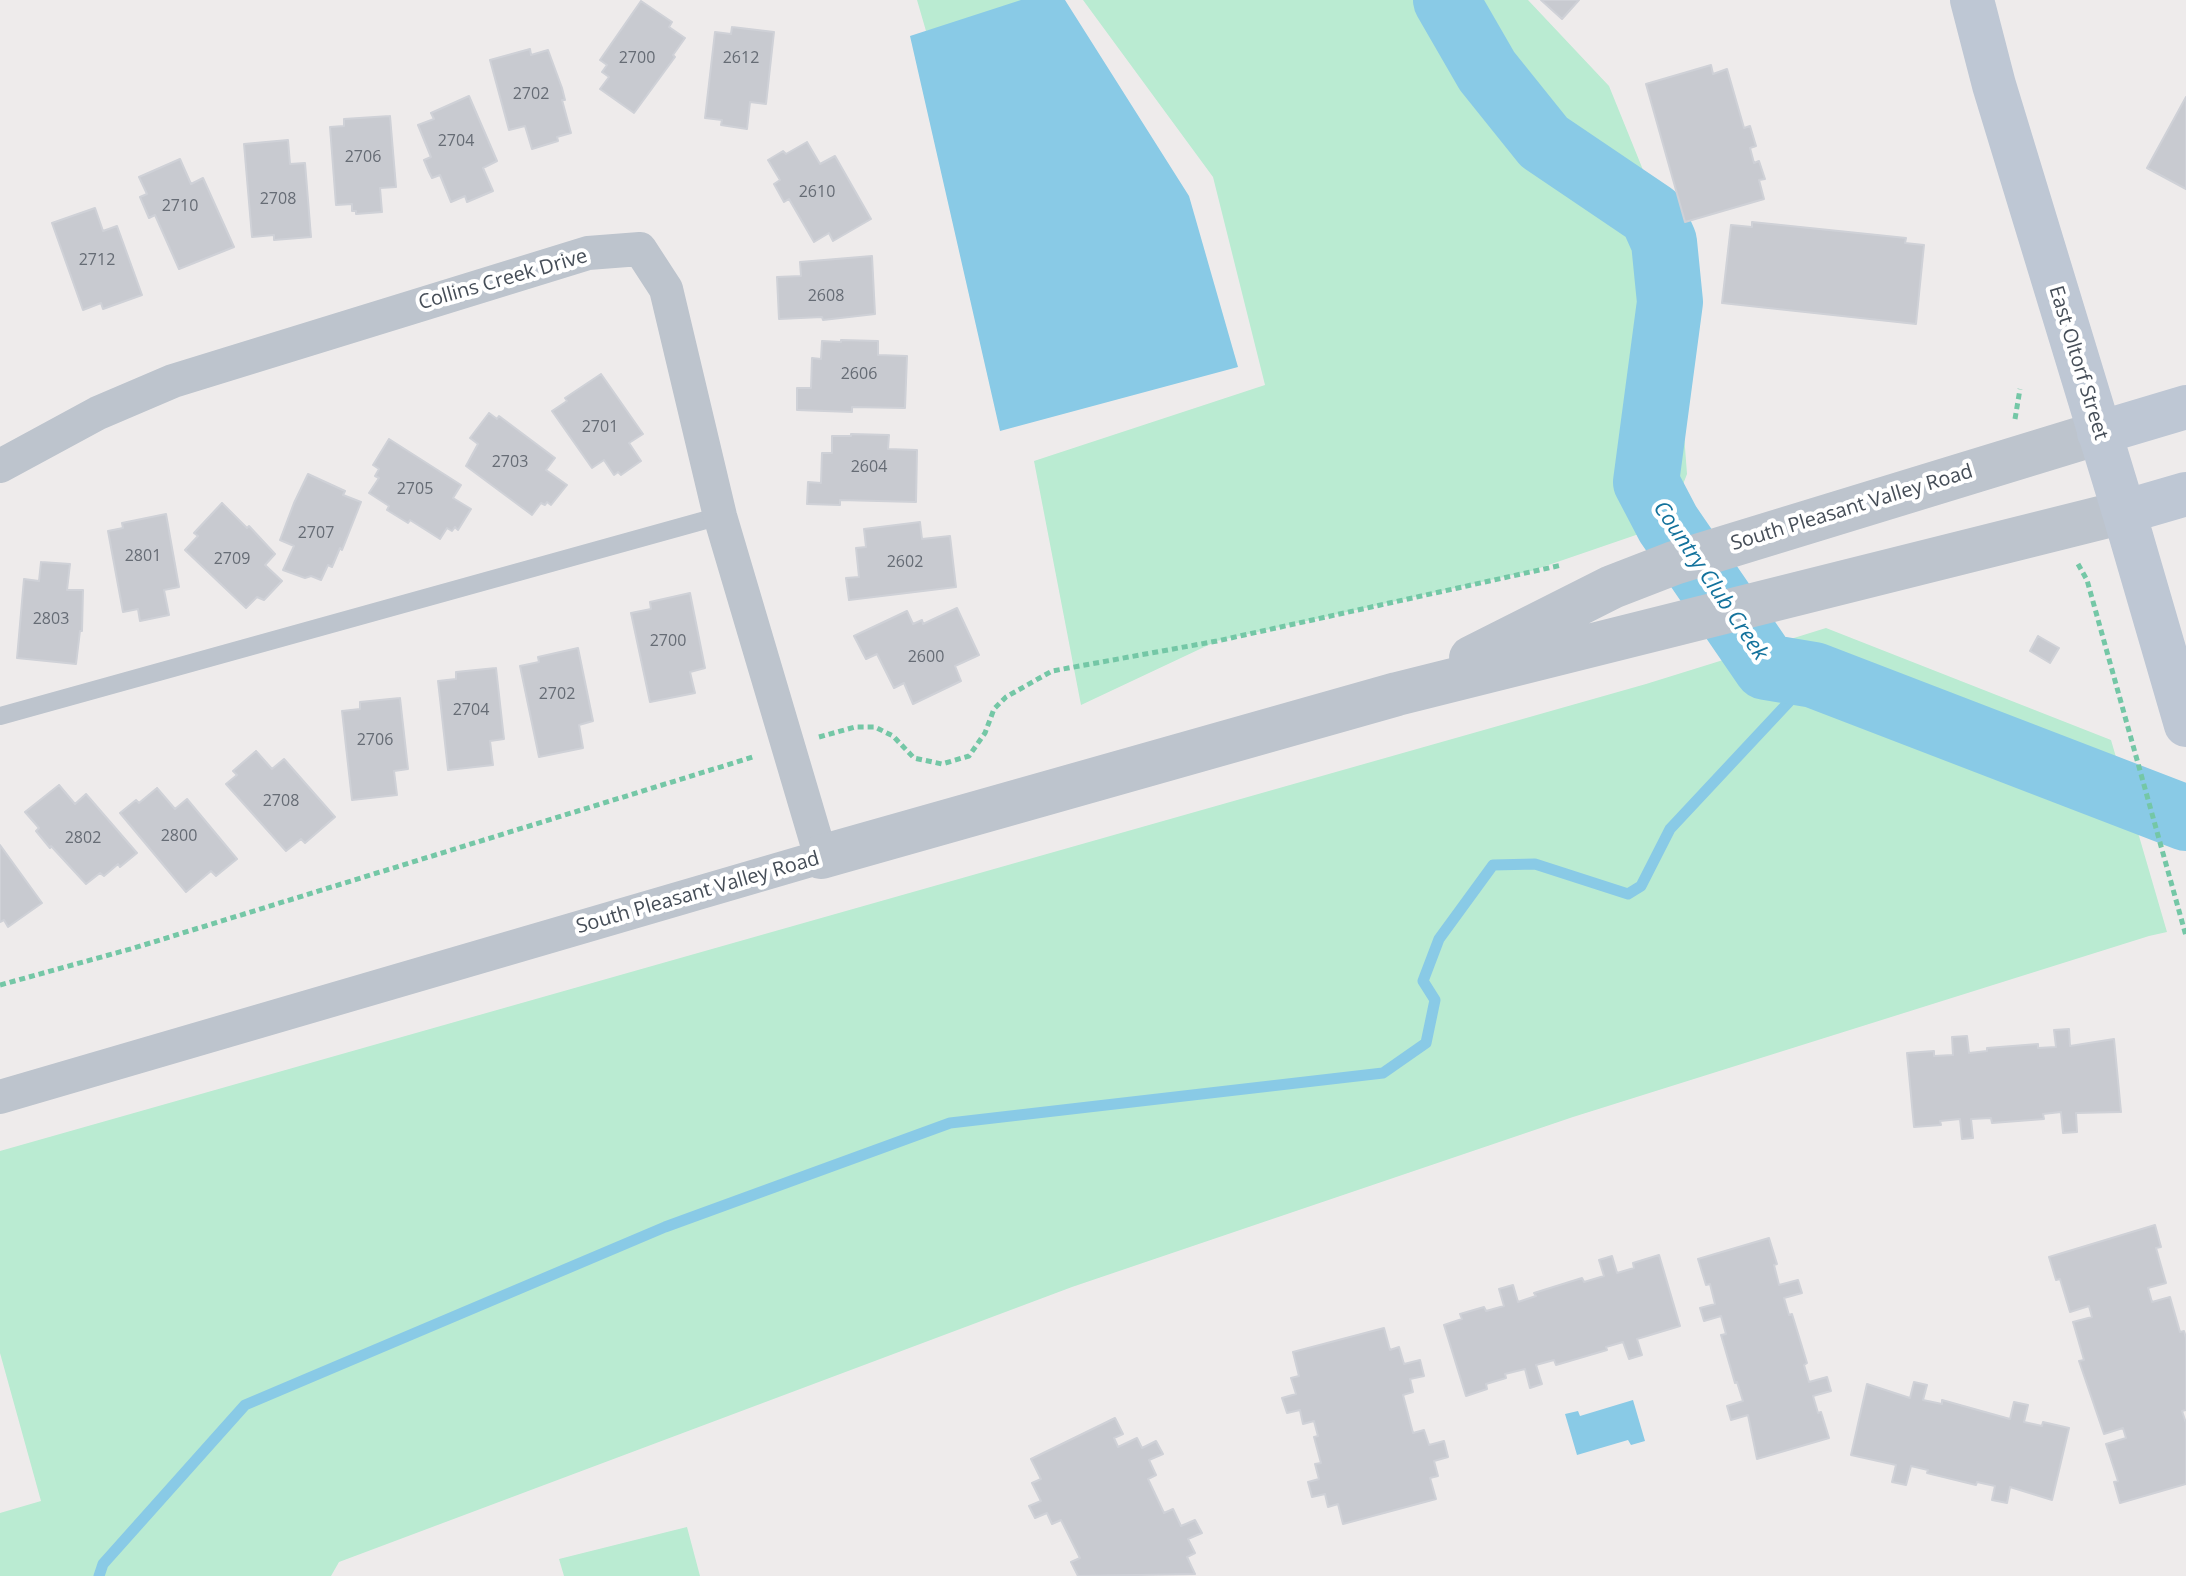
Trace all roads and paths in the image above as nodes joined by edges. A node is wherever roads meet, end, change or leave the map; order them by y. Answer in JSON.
{"nodes":[{"id":1,"x":1972,"y":0,"type":"edge"},
{"id":2,"x":2186,"y":407,"type":"edge"},
{"id":3,"x":2099,"y":433,"type":"junction"},
{"id":4,"x":0,"y":466,"type":"edge"},
{"id":5,"x":2186,"y":494,"type":"edge"},
{"id":6,"x":2124,"y":512,"type":"junction"},
{"id":7,"x":720,"y":516,"type":"junction"},
{"id":8,"x":2075,"y":558,"type":"dead end"},
{"id":9,"x":1573,"y":562,"type":"dead end"},
{"id":10,"x":1397,"y":694,"type":"junction"},
{"id":11,"x":0,"y":716,"type":"edge"},
{"id":12,"x":2186,"y":725,"type":"edge"},
{"id":13,"x":819,"y":737,"type":"dead end"},
{"id":14,"x":759,"y":756,"type":"dead end"},
{"id":15,"x":821,"y":857,"type":"junction"},
{"id":16,"x":2186,"y":936,"type":"edge"},
{"id":17,"x":0,"y":985,"type":"edge"},
{"id":18,"x":0,"y":1097,"type":"edge"}],
"edges":[{"from":1,"to":3,"type":"main road","name":"East Oltorf Street"},
{"from":2,"to":3,"type":"main road","name":"South Pleasant Valley Road"},
{"from":3,"to":6,"type":"main road","name":"East Oltorf Street"},
{"from":3,"to":10,"type":"street","name":"South Pleasant Valley Road"},
{"from":4,"to":7,"type":"street","name":"Collins Creek Drive"},
{"from":5,"to":6,"type":"main road","name":"South Pleasant Valley Road"},
{"from":6,"to":10,"type":"street","name":"South Pleasant Valley Road"},
{"from":6,"to":12,"type":"main road","name":"East Oltorf Street"},
{"from":7,"to":11,"type":"lane"},
{"from":7,"to":15,"type":"street","name":"Collins Creek Drive"},
{"from":8,"to":16,"type":"path"},
{"from":9,"to":13,"type":"path"},
{"from":10,"to":15,"type":"street","name":"South Pleasant Valley Road"},
{"from":14,"to":17,"type":"path"},
{"from":15,"to":18,"type":"street","name":"South Pleasant Valley Road"}]}
